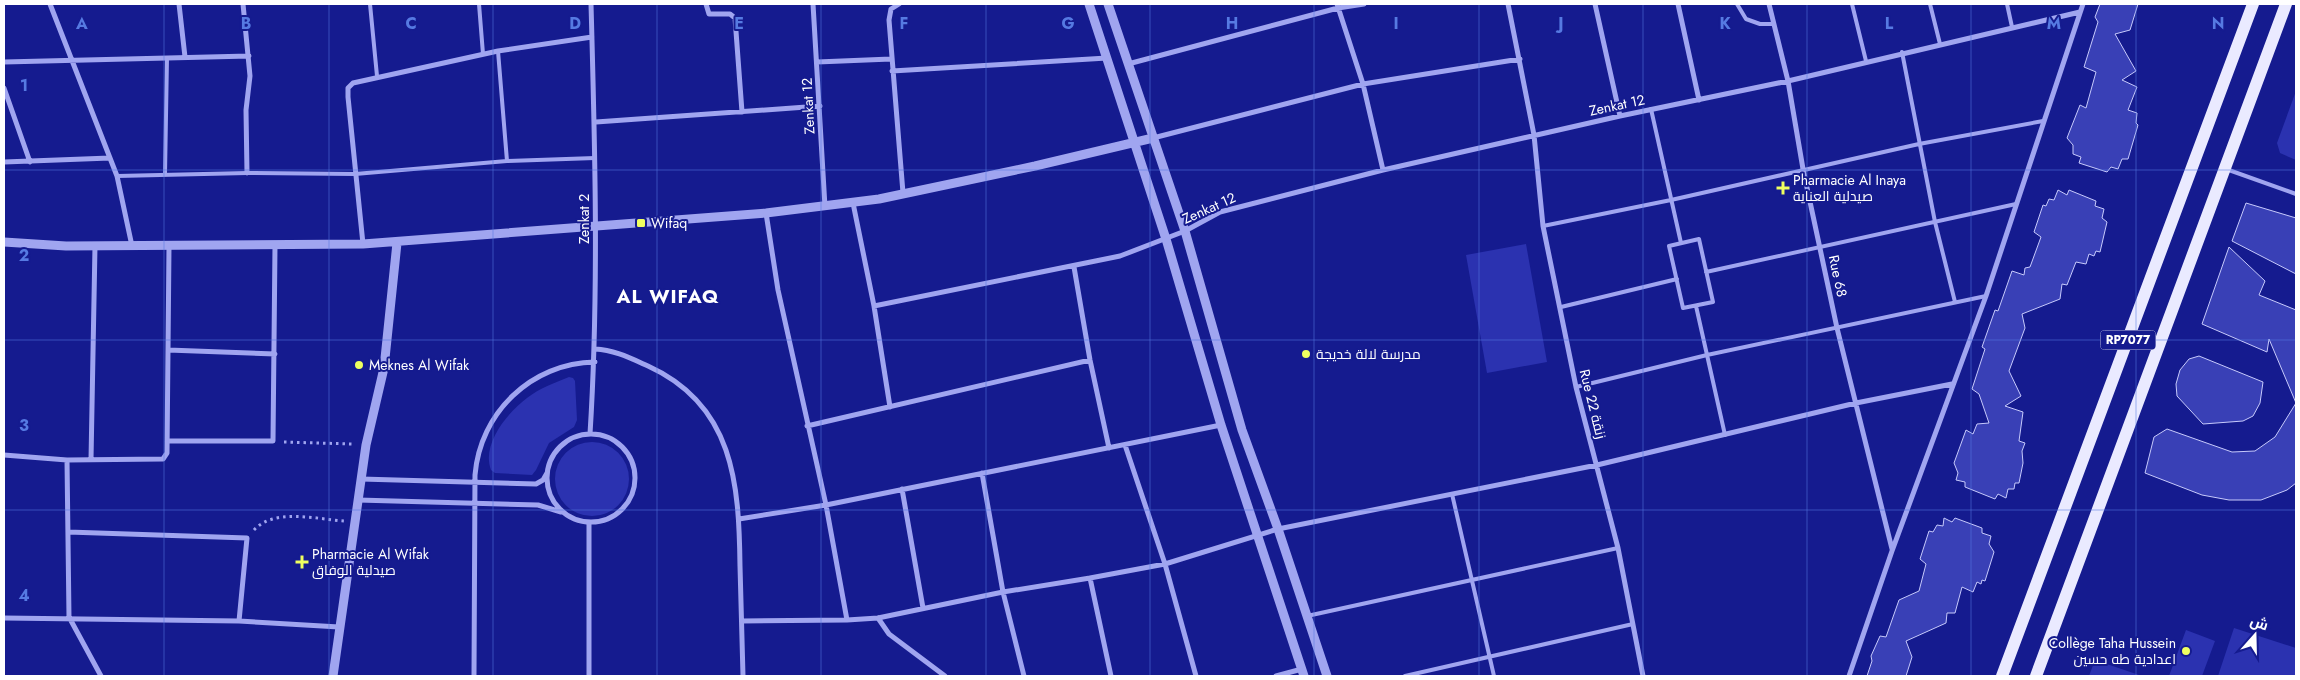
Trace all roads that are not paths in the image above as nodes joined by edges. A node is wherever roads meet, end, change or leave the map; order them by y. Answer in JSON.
{"nodes":[{"id":1,"x":50,"y":4,"type":"edge"},
{"id":2,"x":179,"y":4,"type":"edge"},
{"id":3,"x":242,"y":4,"type":"edge"},
{"id":4,"x":370,"y":4,"type":"edge"},
{"id":5,"x":479,"y":4,"type":"edge"},
{"id":6,"x":591,"y":4,"type":"edge"},
{"id":7,"x":813,"y":4,"type":"edge"},
{"id":8,"x":899,"y":4,"type":"edge"},
{"id":9,"x":1089,"y":4,"type":"edge"},
{"id":10,"x":1108,"y":4,"type":"edge"},
{"id":11,"x":1364,"y":4,"type":"edge"},
{"id":12,"x":1508,"y":4,"type":"edge"},
{"id":13,"x":1596,"y":4,"type":"edge"},
{"id":14,"x":1678,"y":4,"type":"edge"},
{"id":15,"x":1737,"y":4,"type":"edge"},
{"id":16,"x":1769,"y":4,"type":"edge"},
{"id":17,"x":1852,"y":4,"type":"edge"},
{"id":18,"x":1930,"y":4,"type":"edge"},
{"id":19,"x":2007,"y":4,"type":"edge"},
{"id":20,"x":2083,"y":4,"type":"edge"},
{"id":21,"x":2253,"y":4,"type":"edge"},
{"id":22,"x":2286,"y":4,"type":"edge"},
{"id":23,"x":707,"y":6,"type":"edge"},
{"id":24,"x":1337,"y":6,"type":"edge"},
{"id":25,"x":2080,"y":12,"type":"junction"},
{"id":26,"x":1772,"y":24,"type":"junction"},
{"id":27,"x":2012,"y":27,"type":"junction"},
{"id":28,"x":592,"y":38,"type":"junction"},
{"id":29,"x":1940,"y":44,"type":"junction"},
{"id":30,"x":498,"y":51,"type":"junction"},
{"id":31,"x":1902,"y":52,"type":"junction"},
{"id":32,"x":483,"y":54,"type":"junction"},
{"id":33,"x":249,"y":56,"type":"junction"},
{"id":34,"x":185,"y":57,"type":"junction"},
{"id":35,"x":167,"y":58,"type":"junction"},
{"id":36,"x":1107,"y":58,"type":"junction"},
{"id":37,"x":72,"y":59,"type":"junction"},
{"id":38,"x":891,"y":59,"type":"junction"},
{"id":39,"x":1520,"y":59,"type":"junction"},
{"id":40,"x":1866,"y":61,"type":"junction"},
{"id":41,"x":4,"y":62,"type":"edge"},
{"id":42,"x":817,"y":62,"type":"junction"},
{"id":43,"x":1128,"y":64,"type":"junction"},
{"id":44,"x":892,"y":71,"type":"junction"},
{"id":45,"x":377,"y":76,"type":"junction"},
{"id":46,"x":1788,"y":81,"type":"junction"},
{"id":47,"x":1363,"y":84,"type":"junction"},
{"id":48,"x":4,"y":88,"type":"edge"},
{"id":49,"x":1699,"y":100,"type":"junction"},
{"id":50,"x":820,"y":106,"type":"junction"},
{"id":51,"x":1650,"y":109,"type":"junction"},
{"id":52,"x":742,"y":112,"type":"junction"},
{"id":53,"x":1620,"y":116,"type":"junction"},
{"id":54,"x":596,"y":122,"type":"junction"},
{"id":55,"x":2043,"y":122,"type":"junction"},
{"id":56,"x":1534,"y":135,"type":"junction"},
{"id":57,"x":1153,"y":138,"type":"junction"},
{"id":58,"x":1134,"y":144,"type":"junction"},
{"id":59,"x":1919,"y":144,"type":"junction"},
{"id":60,"x":110,"y":158,"type":"junction"},
{"id":61,"x":595,"y":158,"type":"junction"},
{"id":62,"x":507,"y":161,"type":"junction"},
{"id":63,"x":4,"y":162,"type":"edge"},
{"id":64,"x":30,"y":162,"type":"junction"},
{"id":65,"x":2224,"y":168,"type":"junction"},
{"id":66,"x":1803,"y":169,"type":"junction"},
{"id":67,"x":1383,"y":170,"type":"junction"},
{"id":68,"x":247,"y":173,"type":"junction"},
{"id":69,"x":165,"y":174,"type":"junction"},
{"id":70,"x":355,"y":174,"type":"junction"},
{"id":71,"x":117,"y":176,"type":"junction"},
{"id":72,"x":903,"y":193,"type":"junction"},
{"id":73,"x":2296,"y":194,"type":"edge"},
{"id":74,"x":1671,"y":200,"type":"junction"},
{"id":75,"x":853,"y":203,"type":"junction"},
{"id":76,"x":2016,"y":204,"type":"junction"},
{"id":77,"x":824,"y":207,"type":"junction"},
{"id":78,"x":766,"y":213,"type":"junction"},
{"id":79,"x":1935,"y":222,"type":"junction"},
{"id":80,"x":595,"y":226,"type":"junction"},
{"id":81,"x":1543,"y":226,"type":"junction"},
{"id":82,"x":1185,"y":231,"type":"junction"},
{"id":83,"x":1166,"y":240,"type":"junction"},
{"id":84,"x":4,"y":242,"type":"edge"},
{"id":85,"x":397,"y":243,"type":"junction"},
{"id":86,"x":1681,"y":243,"type":"junction"},
{"id":87,"x":363,"y":244,"type":"junction"},
{"id":88,"x":95,"y":246,"type":"junction"},
{"id":89,"x":132,"y":246,"type":"junction"},
{"id":90,"x":275,"y":246,"type":"junction"},
{"id":91,"x":169,"y":247,"type":"junction"},
{"id":92,"x":1820,"y":248,"type":"junction"},
{"id":93,"x":1074,"y":267,"type":"junction"},
{"id":94,"x":1706,"y":272,"type":"junction"},
{"id":95,"x":1677,"y":279,"type":"junction"},
{"id":96,"x":1986,"y":296,"type":"junction"},
{"id":97,"x":1955,"y":302,"type":"junction"},
{"id":98,"x":874,"y":306,"type":"junction"},
{"id":99,"x":1696,"y":306,"type":"junction"},
{"id":100,"x":1561,"y":307,"type":"junction"},
{"id":101,"x":1838,"y":328,"type":"junction"},
{"id":102,"x":594,"y":349,"type":"junction"},
{"id":103,"x":168,"y":350,"type":"junction"},
{"id":104,"x":275,"y":354,"type":"junction"},
{"id":105,"x":1707,"y":356,"type":"junction"},
{"id":106,"x":1090,"y":360,"type":"junction"},
{"id":107,"x":595,"y":362,"type":"junction"},
{"id":108,"x":1952,"y":384,"type":"junction"},
{"id":109,"x":1576,"y":387,"type":"junction"},
{"id":110,"x":1856,"y":403,"type":"junction"},
{"id":111,"x":890,"y":407,"type":"junction"},
{"id":112,"x":1221,"y":425,"type":"junction"},
{"id":113,"x":806,"y":426,"type":"junction"},
{"id":114,"x":590,"y":434,"type":"junction"},
{"id":115,"x":1725,"y":436,"type":"junction"},
{"id":116,"x":167,"y":442,"type":"junction"},
{"id":117,"x":1125,"y":445,"type":"junction"},
{"id":118,"x":1109,"y":448,"type":"junction"},
{"id":119,"x":4,"y":455,"type":"edge"},
{"id":120,"x":67,"y":460,"type":"junction"},
{"id":121,"x":91,"y":460,"type":"junction"},
{"id":122,"x":1597,"y":465,"type":"junction"},
{"id":123,"x":547,"y":472,"type":"junction"},
{"id":124,"x":982,"y":473,"type":"junction"},
{"id":125,"x":360,"y":479,"type":"junction"},
{"id":126,"x":475,"y":482,"type":"junction"},
{"id":127,"x":902,"y":489,"type":"junction"},
{"id":128,"x":1452,"y":494,"type":"junction"},
{"id":129,"x":357,"y":500,"type":"junction"},
{"id":130,"x":476,"y":503,"type":"junction"},
{"id":131,"x":826,"y":505,"type":"junction"},
{"id":132,"x":565,"y":513,"type":"junction"},
{"id":133,"x":739,"y":519,"type":"junction"},
{"id":134,"x":589,"y":522,"type":"junction"},
{"id":135,"x":1278,"y":529,"type":"junction"},
{"id":136,"x":68,"y":532,"type":"junction"},
{"id":137,"x":1257,"y":535,"type":"junction"},
{"id":138,"x":1618,"y":548,"type":"junction"},
{"id":139,"x":1892,"y":551,"type":"junction"},
{"id":140,"x":1165,"y":564,"type":"junction"},
{"id":141,"x":1090,"y":578,"type":"junction"},
{"id":142,"x":1472,"y":581,"type":"junction"},
{"id":143,"x":1003,"y":592,"type":"junction"},
{"id":144,"x":923,"y":608,"type":"junction"},
{"id":145,"x":1307,"y":616,"type":"junction"},
{"id":146,"x":69,"y":617,"type":"junction"},
{"id":147,"x":4,"y":618,"type":"edge"},
{"id":148,"x":878,"y":618,"type":"junction"},
{"id":149,"x":847,"y":620,"type":"junction"},
{"id":150,"x":239,"y":621,"type":"junction"},
{"id":151,"x":742,"y":621,"type":"junction"},
{"id":152,"x":1633,"y":624,"type":"junction"},
{"id":153,"x":339,"y":627,"type":"junction"},
{"id":154,"x":1491,"y":658,"type":"junction"},
{"id":155,"x":1303,"y":673,"type":"edge"},
{"id":156,"x":101,"y":676,"type":"edge"},
{"id":157,"x":333,"y":676,"type":"edge"},
{"id":158,"x":474,"y":676,"type":"edge"},
{"id":159,"x":589,"y":676,"type":"edge"},
{"id":160,"x":743,"y":676,"type":"edge"},
{"id":161,"x":945,"y":676,"type":"edge"},
{"id":162,"x":1024,"y":676,"type":"edge"},
{"id":163,"x":1111,"y":676,"type":"edge"},
{"id":164,"x":1196,"y":676,"type":"edge"},
{"id":165,"x":1276,"y":676,"type":"edge"},
{"id":166,"x":1327,"y":676,"type":"edge"},
{"id":167,"x":1405,"y":676,"type":"edge"},
{"id":168,"x":1494,"y":676,"type":"edge"},
{"id":169,"x":1642,"y":676,"type":"edge"},
{"id":170,"x":1849,"y":676,"type":"edge"},
{"id":171,"x":2002,"y":676,"type":"edge"},
{"id":172,"x":2036,"y":676,"type":"edge"}],
"edges":[{"from":1,"to":37,"type":"street"},
{"from":2,"to":34,"type":"street"},
{"from":3,"to":33,"type":"street"},
{"from":4,"to":45,"type":"lane"},
{"from":5,"to":32,"type":"lane"},
{"from":6,"to":28,"type":"street","name":"Zenkat 2"},
{"from":7,"to":42,"type":"street","name":"Zenkat 12"},
{"from":8,"to":38,"type":"street"},
{"from":9,"to":36,"type":"street"},
{"from":10,"to":43,"type":"street"},
{"from":11,"to":24,"type":"street"},
{"from":12,"to":39,"type":"street","name":"Rue 22 زنقة"},
{"from":13,"to":53,"type":"street"},
{"from":14,"to":49,"type":"street"},
{"from":15,"to":26,"type":"lane"},
{"from":16,"to":26,"type":"street","name":"Rue 68"},
{"from":17,"to":40,"type":"lane"},
{"from":18,"to":29,"type":"lane"},
{"from":19,"to":27,"type":"lane"},
{"from":20,"to":25,"type":"street"},
{"from":21,"to":171,"type":"main road","number":"RP7077"},
{"from":22,"to":65,"type":"main road","number":"RP7077"},
{"from":23,"to":52,"type":"street"},
{"from":24,"to":43,"type":"street"},
{"from":24,"to":47,"type":"street"},
{"from":25,"to":27,"type":"street","name":"Zenkat 12"},
{"from":25,"to":55,"type":"street"},
{"from":26,"to":46,"type":"street","name":"Rue 68"},
{"from":27,"to":29,"type":"street","name":"Zenkat 12"},
{"from":28,"to":30,"type":"street"},
{"from":28,"to":54,"type":"street","name":"Zenkat 2"},
{"from":29,"to":31,"type":"street","name":"Zenkat 12"},
{"from":30,"to":32,"type":"street"},
{"from":30,"to":62,"type":"lane"},
{"from":31,"to":40,"type":"street","name":"Zenkat 12"},
{"from":31,"to":59,"type":"lane"},
{"from":32,"to":45,"type":"street"},
{"from":33,"to":34,"type":"street"},
{"from":33,"to":68,"type":"street"},
{"from":34,"to":35,"type":"street"},
{"from":35,"to":37,"type":"street"},
{"from":35,"to":69,"type":"lane"},
{"from":36,"to":44,"type":"street"},
{"from":36,"to":58,"type":"street"},
{"from":37,"to":41,"type":"street"},
{"from":37,"to":60,"type":"street"},
{"from":38,"to":42,"type":"street"},
{"from":38,"to":44,"type":"street"},
{"from":39,"to":47,"type":"street"},
{"from":39,"to":56,"type":"street","name":"Rue 22 زنقة"},
{"from":40,"to":46,"type":"street","name":"Zenkat 12"},
{"from":42,"to":50,"type":"street","name":"Zenkat 12"},
{"from":43,"to":57,"type":"street"},
{"from":44,"to":72,"type":"street"},
{"from":45,"to":70,"type":"street"},
{"from":46,"to":49,"type":"street","name":"Zenkat 12"},
{"from":46,"to":66,"type":"street","name":"Rue 68"},
{"from":47,"to":57,"type":"street"},
{"from":47,"to":67,"type":"street"},
{"from":48,"to":64,"type":"street"},
{"from":49,"to":51,"type":"street","name":"Zenkat 12"},
{"from":50,"to":52,"type":"street"},
{"from":50,"to":77,"type":"street","name":"Zenkat 12"},
{"from":51,"to":53,"type":"street","name":"Zenkat 12"},
{"from":51,"to":74,"type":"lane"},
{"from":52,"to":54,"type":"street"},
{"from":53,"to":56,"type":"street","name":"Zenkat 12"},
{"from":54,"to":61,"type":"street","name":"Zenkat 2"},
{"from":55,"to":59,"type":"lane"},
{"from":55,"to":76,"type":"street"},
{"from":56,"to":67,"type":"street","name":"Zenkat 12"},
{"from":56,"to":81,"type":"street","name":"Rue 22 زنقة"},
{"from":57,"to":58,"type":"street"},
{"from":57,"to":82,"type":"street"},
{"from":58,"to":72,"type":"street"},
{"from":58,"to":83,"type":"street"},
{"from":59,"to":66,"type":"lane"},
{"from":59,"to":79,"type":"lane"},
{"from":60,"to":64,"type":"street"},
{"from":60,"to":71,"type":"street"},
{"from":61,"to":62,"type":"lane"},
{"from":61,"to":80,"type":"street","name":"Zenkat 2"},
{"from":62,"to":70,"type":"lane"},
{"from":63,"to":64,"type":"street"},
{"from":65,"to":73,"type":"lane"},
{"from":65,"to":172,"type":"main road","number":"RP7077"},
{"from":66,"to":74,"type":"lane"},
{"from":66,"to":92,"type":"street","name":"Rue 68"},
{"from":67,"to":82,"type":"street","name":"Zenkat 12"},
{"from":68,"to":69,"type":"lane"},
{"from":68,"to":70,"type":"lane"},
{"from":69,"to":71,"type":"lane"},
{"from":70,"to":87,"type":"street"},
{"from":71,"to":89,"type":"street"},
{"from":72,"to":75,"type":"street"},
{"from":74,"to":81,"type":"lane"},
{"from":74,"to":86,"type":"lane"},
{"from":75,"to":77,"type":"street"},
{"from":75,"to":98,"type":"street"},
{"from":76,"to":79,"type":"lane"},
{"from":76,"to":96,"type":"street"},
{"from":77,"to":78,"type":"street"},
{"from":78,"to":80,"type":"street"},
{"from":78,"to":113,"type":"street"},
{"from":79,"to":92,"type":"lane"},
{"from":79,"to":97,"type":"lane"},
{"from":80,"to":85,"type":"street"},
{"from":80,"to":102,"type":"street","name":"Zenkat 2"},
{"from":81,"to":100,"type":"street","name":"Rue 22 زنقة"},
{"from":82,"to":83,"type":"street","name":"Zenkat 12"},
{"from":82,"to":135,"type":"street"},
{"from":83,"to":93,"type":"street","name":"Zenkat 12"},
{"from":83,"to":112,"type":"street"},
{"from":84,"to":88,"type":"street"},
{"from":85,"to":87,"type":"street"},
{"from":85,"to":125,"type":"street"},
{"from":86,"to":94,"type":"lane"},
{"from":86,"to":95,"type":"lane"},
{"from":87,"to":90,"type":"street"},
{"from":88,"to":89,"type":"street"},
{"from":88,"to":121,"type":"street"},
{"from":89,"to":91,"type":"street"},
{"from":90,"to":91,"type":"street"},
{"from":90,"to":104,"type":"street"},
{"from":91,"to":103,"type":"street"},
{"from":92,"to":94,"type":"lane"},
{"from":92,"to":101,"type":"street","name":"Rue 68"},
{"from":93,"to":98,"type":"street","name":"Zenkat 12"},
{"from":93,"to":106,"type":"street"},
{"from":94,"to":99,"type":"lane"},
{"from":95,"to":99,"type":"lane"},
{"from":95,"to":100,"type":"lane"},
{"from":96,"to":97,"type":"lane"},
{"from":96,"to":108,"type":"street"},
{"from":97,"to":101,"type":"lane"},
{"from":98,"to":111,"type":"street"},
{"from":99,"to":105,"type":"lane"},
{"from":100,"to":109,"type":"street","name":"Rue 22 زنقة"},
{"from":101,"to":105,"type":"lane"},
{"from":101,"to":110,"type":"street","name":"Rue 68"},
{"from":102,"to":107,"type":"street","name":"Zenkat 2"},
{"from":102,"to":133,"type":"street"},
{"from":103,"to":104,"type":"street"},
{"from":103,"to":116,"type":"street"},
{"from":104,"to":116,"type":"street"},
{"from":105,"to":109,"type":"lane"},
{"from":105,"to":115,"type":"lane"},
{"from":106,"to":111,"type":"street"},
{"from":106,"to":118,"type":"street"},
{"from":107,"to":114,"type":"street","name":"Zenkat 2"},
{"from":107,"to":126,"type":"street"},
{"from":108,"to":110,"type":"street"},
{"from":108,"to":139,"type":"street"},
{"from":109,"to":122,"type":"street","name":"Rue 22 زنقة"},
{"from":110,"to":115,"type":"street"},
{"from":110,"to":139,"type":"street","name":"Rue 68"},
{"from":111,"to":113,"type":"street"},
{"from":112,"to":117,"type":"street"},
{"from":112,"to":137,"type":"street"},
{"from":113,"to":131,"type":"street"},
{"from":114,"to":123,"type":"street"},
{"from":114,"to":134,"type":"street"},
{"from":115,"to":122,"type":"street"},
{"from":116,"to":121,"type":"street"},
{"from":117,"to":118,"type":"street"},
{"from":117,"to":140,"type":"street"},
{"from":118,"to":124,"type":"street"},
{"from":119,"to":120,"type":"street"},
{"from":120,"to":121,"type":"street"},
{"from":120,"to":136,"type":"street"},
{"from":122,"to":128,"type":"street"},
{"from":122,"to":138,"type":"street","name":"Rue 22 زنقة"},
{"from":123,"to":126,"type":"street"},
{"from":123,"to":132,"type":"street"},
{"from":124,"to":127,"type":"street"},
{"from":124,"to":143,"type":"street"},
{"from":125,"to":126,"type":"street"},
{"from":125,"to":129,"type":"street"},
{"from":126,"to":130,"type":"street"},
{"from":127,"to":131,"type":"street"},
{"from":127,"to":144,"type":"street"},
{"from":128,"to":135,"type":"street"},
{"from":128,"to":142,"type":"lane"},
{"from":129,"to":130,"type":"street"},
{"from":129,"to":153,"type":"street"},
{"from":130,"to":132,"type":"street"},
{"from":130,"to":158,"type":"street"},
{"from":131,"to":133,"type":"street"},
{"from":131,"to":149,"type":"street"},
{"from":132,"to":134,"type":"street"},
{"from":133,"to":151,"type":"street"},
{"from":134,"to":159,"type":"street"},
{"from":135,"to":137,"type":"street"},
{"from":135,"to":145,"type":"street"},
{"from":136,"to":146,"type":"street"},
{"from":136,"to":150,"type":"street"},
{"from":137,"to":140,"type":"street"},
{"from":137,"to":155,"type":"street"},
{"from":138,"to":142,"type":"lane"},
{"from":138,"to":152,"type":"street","name":"Rue 22 زنقة"},
{"from":139,"to":170,"type":"street"},
{"from":140,"to":141,"type":"street"},
{"from":140,"to":164,"type":"street"},
{"from":141,"to":143,"type":"street"},
{"from":141,"to":163,"type":"street"},
{"from":142,"to":145,"type":"lane"},
{"from":142,"to":154,"type":"lane"},
{"from":143,"to":144,"type":"street"},
{"from":143,"to":162,"type":"street"},
{"from":144,"to":148,"type":"street"},
{"from":145,"to":166,"type":"street"},
{"from":146,"to":147,"type":"street"},
{"from":146,"to":150,"type":"street"},
{"from":146,"to":156,"type":"street"},
{"from":148,"to":149,"type":"street"},
{"from":148,"to":161,"type":"street"},
{"from":149,"to":151,"type":"street"},
{"from":150,"to":153,"type":"street"},
{"from":151,"to":160,"type":"street"},
{"from":152,"to":154,"type":"lane"},
{"from":152,"to":169,"type":"street","name":"Rue 22 زنقة"},
{"from":153,"to":157,"type":"street"},
{"from":154,"to":167,"type":"lane"},
{"from":154,"to":168,"type":"lane"},
{"from":155,"to":165,"type":"street"}]}
